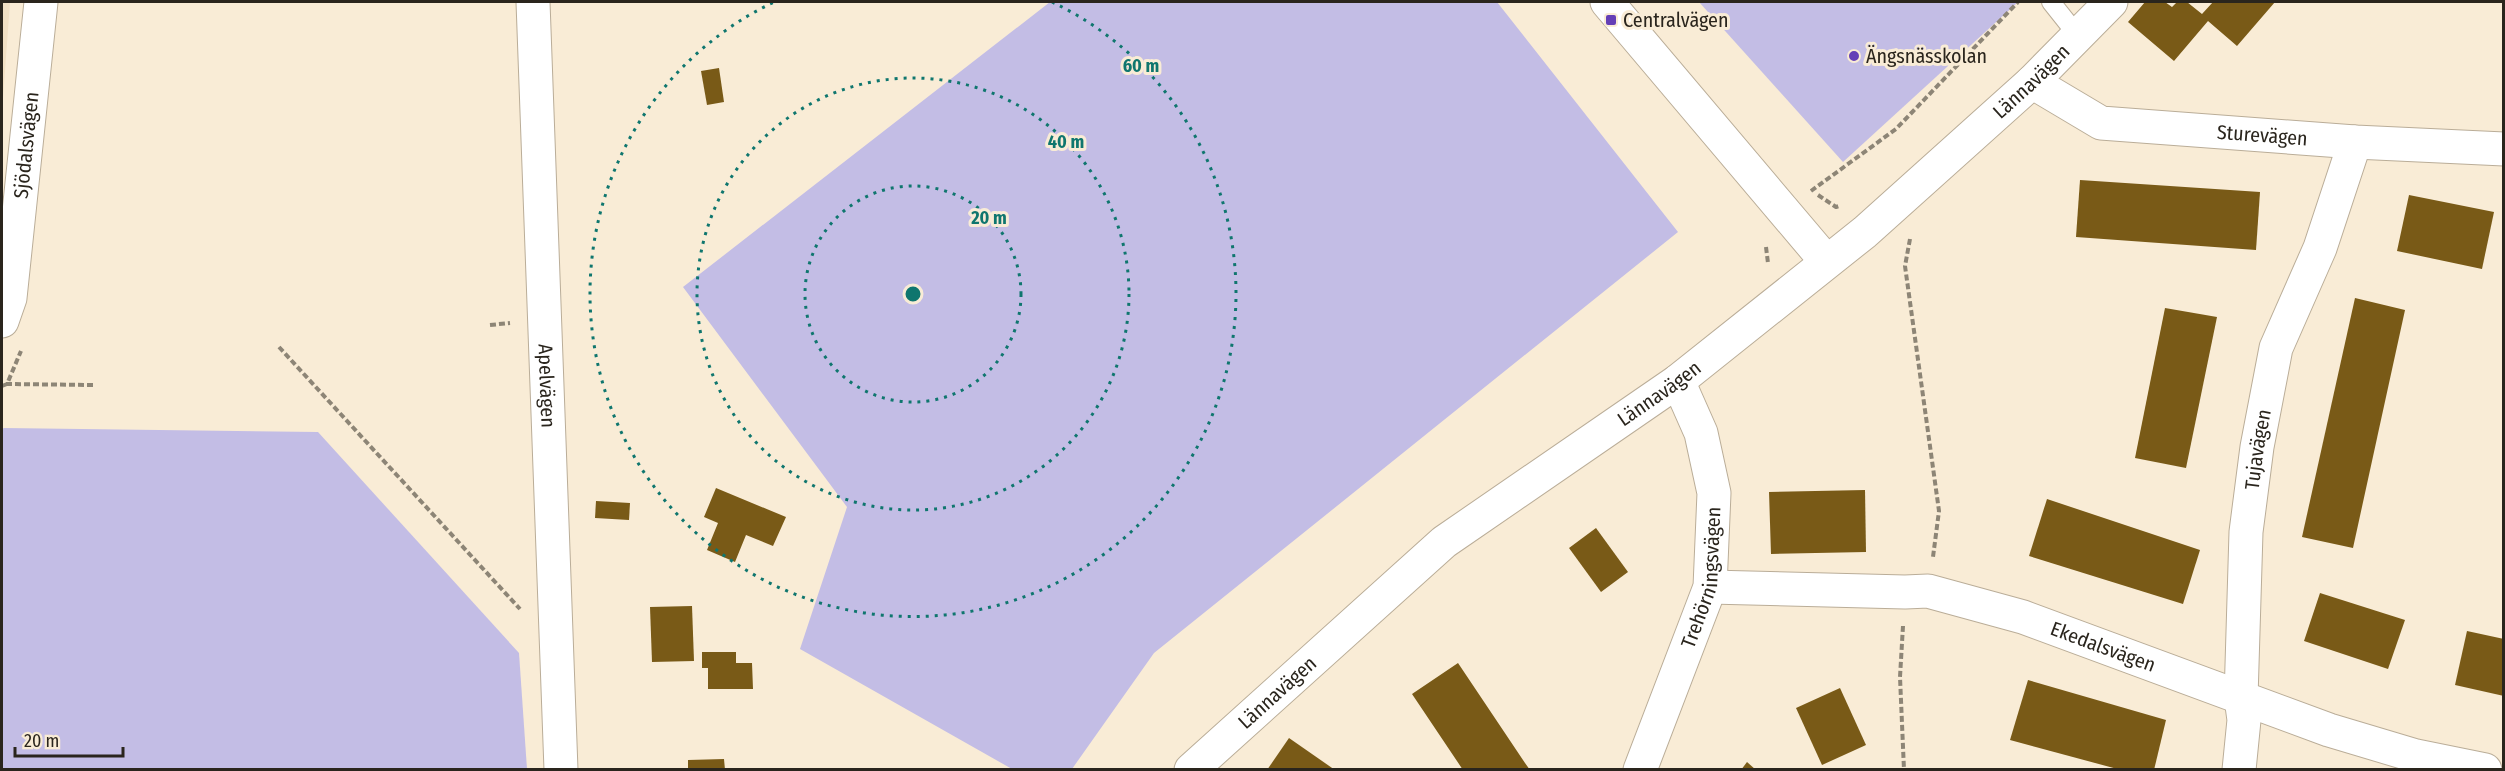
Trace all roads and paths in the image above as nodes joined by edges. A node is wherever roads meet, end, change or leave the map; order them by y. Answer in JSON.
{"nodes":[{"id":1,"x":41,"y":2,"type":"edge"},
{"id":2,"x":533,"y":2,"type":"edge"},
{"id":3,"x":1607,"y":2,"type":"edge"},
{"id":4,"x":2018,"y":2,"type":"edge"},
{"id":5,"x":2051,"y":2,"type":"edge"},
{"id":6,"x":2111,"y":2,"type":"edge"},
{"id":7,"x":2078,"y":36,"type":"junction"},
{"id":8,"x":2032,"y":82,"type":"junction"},
{"id":9,"x":2355,"y":142,"type":"junction"},
{"id":10,"x":2504,"y":149,"type":"edge"},
{"id":11,"x":1784,"y":214,"type":"junction"},
{"id":12,"x":1911,"y":241,"type":"dead end"},
{"id":13,"x":1826,"y":261,"type":"junction"},
{"id":14,"x":2,"y":321,"type":"edge"},
{"id":15,"x":279,"y":346,"type":"dead end"},
{"id":16,"x":1678,"y":381,"type":"junction"},
{"id":17,"x":2,"y":384,"type":"edge"},
{"id":18,"x":95,"y":385,"type":"dead end"},
{"id":19,"x":1710,"y":587,"type":"junction"},
{"id":20,"x":1916,"y":592,"type":"junction"},
{"id":21,"x":557,"y":650,"type":"junction"},
{"id":22,"x":2241,"y":698,"type":"junction"},
{"id":23,"x":561,"y":770,"type":"edge"},
{"id":24,"x":1191,"y":770,"type":"edge"},
{"id":25,"x":1640,"y":770,"type":"edge"},
{"id":26,"x":1904,"y":770,"type":"edge"},
{"id":27,"x":2239,"y":770,"type":"edge"},
{"id":28,"x":2485,"y":770,"type":"edge"}],
"edges":[{"from":1,"to":14,"type":"street","name":"Sjödalsvägen"},
{"from":2,"to":21,"type":"street","name":"Apelvägen"},
{"from":3,"to":11,"type":"street"},
{"from":4,"to":11,"type":"path"},
{"from":5,"to":7,"type":"lane"},
{"from":6,"to":7,"type":"street","name":"Lännavägen"},
{"from":7,"to":8,"type":"street","name":"Lännavägen"},
{"from":8,"to":9,"type":"street","name":"Sturevägen"},
{"from":8,"to":13,"type":"street","name":"Lännavägen"},
{"from":9,"to":10,"type":"street","name":"Sturevägen"},
{"from":9,"to":22,"type":"street","name":"Tujavägen"},
{"from":11,"to":13,"type":"street"},
{"from":12,"to":20,"type":"path"},
{"from":13,"to":16,"type":"street","name":"Lännavägen"},
{"from":15,"to":21,"type":"path"},
{"from":16,"to":19,"type":"street","name":"Trehörningsvägen"},
{"from":16,"to":24,"type":"street","name":"Lännavägen"},
{"from":17,"to":18,"type":"path"},
{"from":19,"to":20,"type":"street","name":"Ekedalsvägen"},
{"from":19,"to":25,"type":"street","name":"Trehörningsvägen"},
{"from":20,"to":22,"type":"street","name":"Ekedalsvägen"},
{"from":20,"to":26,"type":"path"},
{"from":21,"to":23,"type":"street","name":"Apelvägen"},
{"from":22,"to":27,"type":"street","name":"Tujavägen"},
{"from":22,"to":28,"type":"street","name":"Ekedalsvägen"}]}
